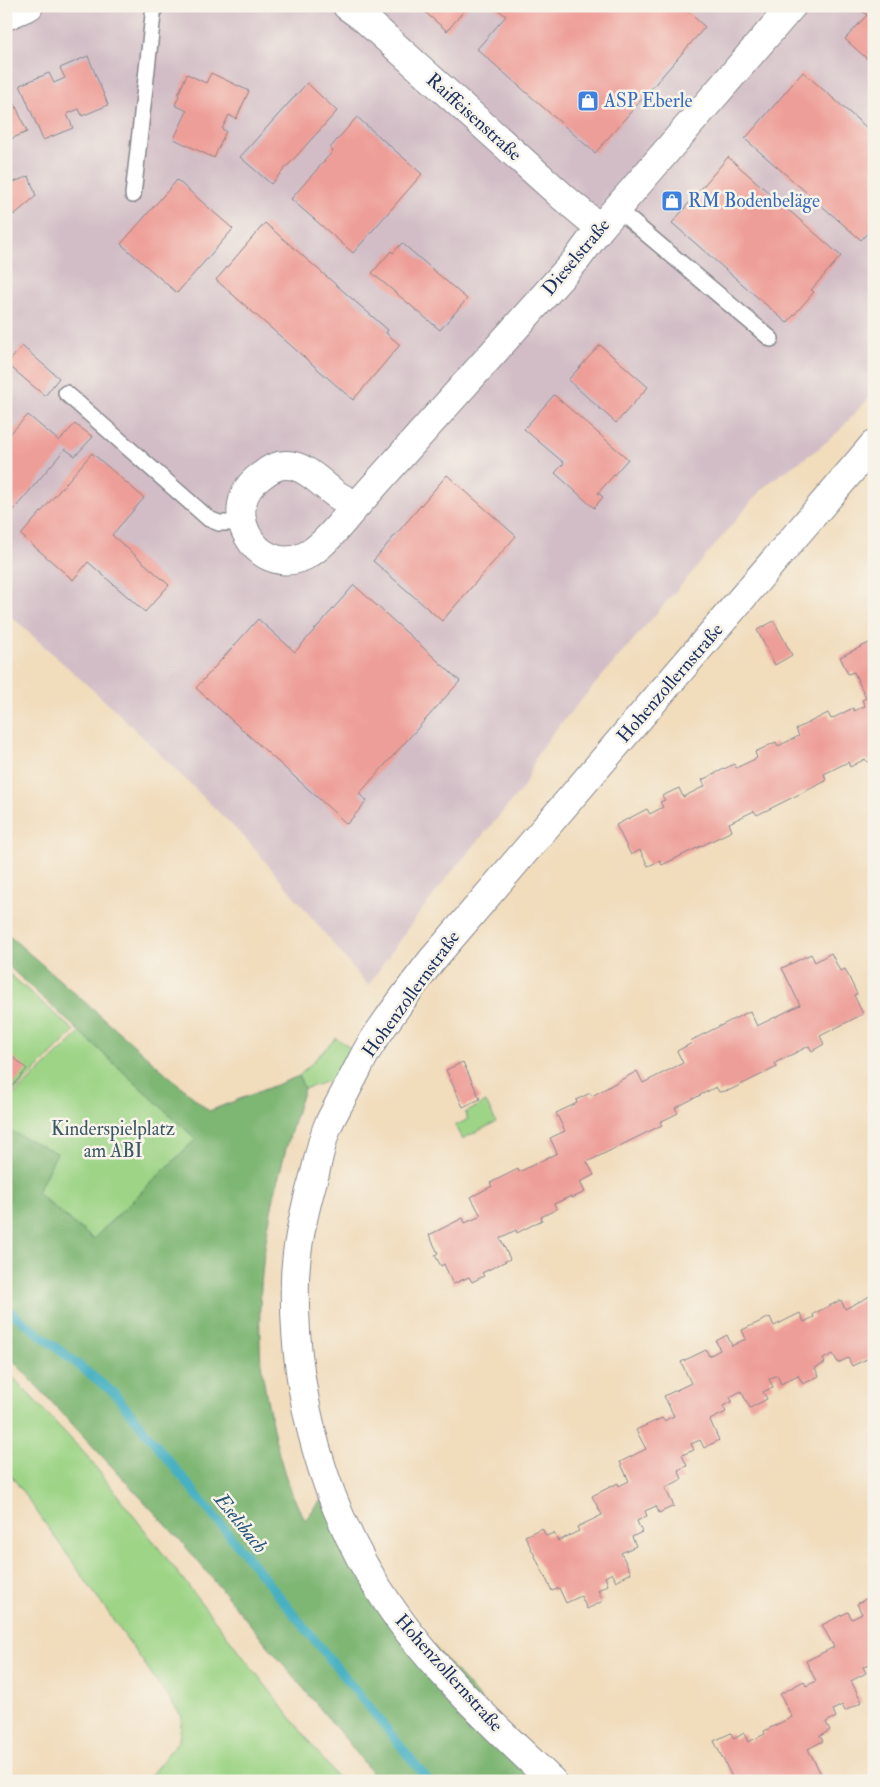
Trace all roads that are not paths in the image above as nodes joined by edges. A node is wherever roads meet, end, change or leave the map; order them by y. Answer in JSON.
{"nodes":[{"id":1,"x":29,"y":6,"type":"edge"},
{"id":2,"x":154,"y":6,"type":"edge"},
{"id":3,"x":346,"y":6,"type":"edge"},
{"id":4,"x":792,"y":6,"type":"edge"},
{"id":5,"x":6,"y":16,"type":"edge"},
{"id":6,"x":133,"y":195,"type":"dead end"},
{"id":7,"x":608,"y":219,"type":"junction"},
{"id":8,"x":771,"y":339,"type":"dead end"},
{"id":9,"x":66,"y":393,"type":"dead end"},
{"id":10,"x":871,"y":455,"type":"edge"},
{"id":11,"x":357,"y":505,"type":"junction"},
{"id":12,"x":243,"y":523,"type":"junction"},
{"id":13,"x":552,"y":1781,"type":"edge"}],
"edges":[{"from":1,"to":5,"type":"street"},
{"from":2,"to":6,"type":"lane"},
{"from":3,"to":7,"type":"street","name":"Raiffeisenstraße"},
{"from":4,"to":7,"type":"street","name":"Dieselstraße"},
{"from":7,"to":8,"type":"lane"},
{"from":7,"to":11,"type":"street","name":"Dieselstraße"},
{"from":9,"to":12,"type":"lane"},
{"from":10,"to":13,"type":"street","name":"Hohenzollernstraße"},
{"from":11,"to":12,"type":"street","name":"Dieselstraße"},
{"from":11,"to":12,"type":"street","name":"Dieselstraße"}]}
